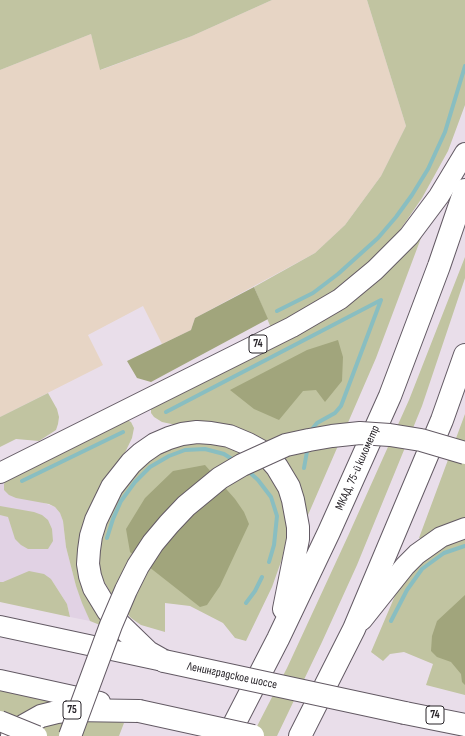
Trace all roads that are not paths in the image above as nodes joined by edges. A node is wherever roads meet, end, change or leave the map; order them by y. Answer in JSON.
{"nodes":[{"id":1,"x":465,"y":153,"type":"edge"},
{"id":2,"x":465,"y":190,"type":"edge"},
{"id":3,"x":465,"y":355,"type":"edge"},
{"id":4,"x":465,"y":454,"type":"edge"},
{"id":5,"x":0,"y":472,"type":"edge"},
{"id":6,"x":465,"y":528,"type":"edge"},
{"id":7,"x":0,"y":626,"type":"edge"},
{"id":8,"x":354,"y":629,"type":"junction"},
{"id":9,"x":278,"y":639,"type":"junction"},
{"id":10,"x":164,"y":661,"type":"junction"},
{"id":11,"x":0,"y":680,"type":"edge"},
{"id":12,"x":318,"y":701,"type":"junction"},
{"id":13,"x":139,"y":711,"type":"junction"},
{"id":14,"x":405,"y":713,"type":"junction"},
{"id":15,"x":465,"y":717,"type":"edge"},
{"id":16,"x":0,"y":721,"type":"edge"},
{"id":17,"x":465,"y":725,"type":"edge"},
{"id":18,"x":12,"y":736,"type":"edge"},
{"id":19,"x":38,"y":736,"type":"edge"},
{"id":20,"x":70,"y":736,"type":"edge"},
{"id":21,"x":228,"y":736,"type":"edge"},
{"id":22,"x":253,"y":736,"type":"edge"},
{"id":23,"x":300,"y":736,"type":"edge"},
{"id":24,"x":306,"y":736,"type":"edge"}],
"edges":[{"from":1,"to":5,"type":"main road","number":"74"},
{"from":2,"to":9,"type":"highway","name":"МКАД, 75-й километр"},
{"from":3,"to":8,"type":"highway"},
{"from":4,"to":20,"type":"highway","bridge":true},
{"from":6,"to":8,"type":"main road"},
{"from":7,"to":10,"type":"main road","name":"Ленинградское шоссе"},
{"from":8,"to":12,"type":"highway"},
{"from":9,"to":10,"type":"highway"},
{"from":9,"to":21,"type":"highway","name":"МКАД, 75-й километр"},
{"from":10,"to":14,"type":"highway","name":"Ленинградское шоссе","bridge":true},
{"from":11,"to":13,"type":"main road"},
{"from":12,"to":23,"type":"highway"},
{"from":12,"to":24,"type":"main road"},
{"from":13,"to":18,"type":"highway","number":"75"},
{"from":13,"to":22,"type":"highway","bridge":true},
{"from":14,"to":15,"type":"main road","number":"74"},
{"from":14,"to":17,"type":"highway","name":"Ленинградское шоссе"},
{"from":16,"to":19,"type":"main road","bridge":true}]}
